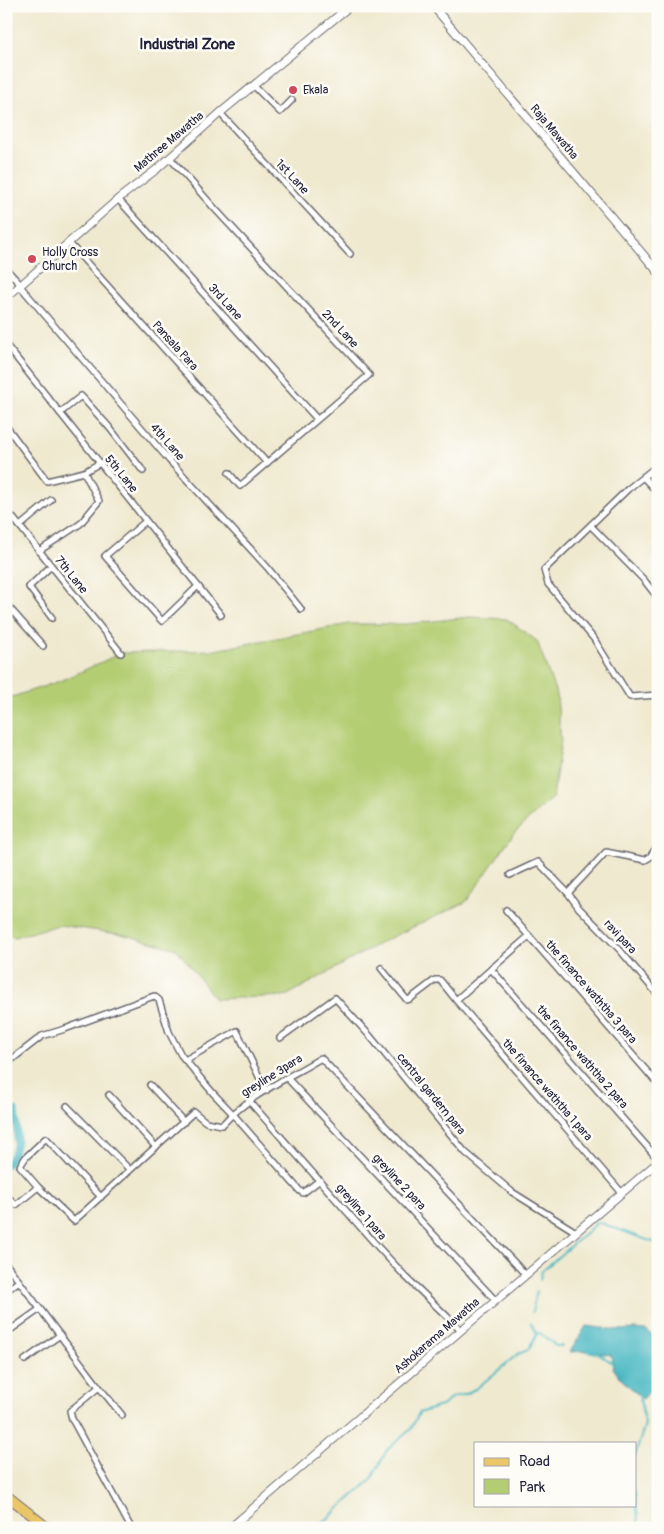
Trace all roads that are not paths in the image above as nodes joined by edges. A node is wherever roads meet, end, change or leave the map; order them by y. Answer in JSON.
{"nodes":[{"id":1,"x":350,"y":6,"type":"edge"},
{"id":2,"x":433,"y":6,"type":"edge"},
{"id":3,"x":254,"y":86,"type":"junction"},
{"id":4,"x":292,"y":100,"type":"dead end"},
{"id":5,"x":220,"y":113,"type":"junction"},
{"id":6,"x":170,"y":158,"type":"junction"},
{"id":7,"x":118,"y":199,"type":"junction"},
{"id":8,"x":68,"y":242,"type":"junction"},
{"id":9,"x":350,"y":254,"type":"dead end"},
{"id":10,"x":6,"y":269,"type":"edge"},
{"id":11,"x":658,"y":272,"type":"edge"},
{"id":12,"x":20,"y":285,"type":"junction"},
{"id":13,"x":6,"y":298,"type":"edge"},
{"id":14,"x":6,"y":345,"type":"edge"},
{"id":15,"x":60,"y":413,"type":"junction"},
{"id":16,"x":317,"y":419,"type":"junction"},
{"id":17,"x":6,"y":426,"type":"edge"},
{"id":18,"x":100,"y":463,"type":"junction"},
{"id":19,"x":267,"y":463,"type":"junction"},
{"id":20,"x":658,"y":465,"type":"edge"},
{"id":21,"x":143,"y":471,"type":"dead end"},
{"id":22,"x":84,"y":472,"type":"junction"},
{"id":23,"x":229,"y":473,"type":"dead end"},
{"id":24,"x":643,"y":477,"type":"junction"},
{"id":25,"x":658,"y":493,"type":"edge"},
{"id":26,"x":51,"y":500,"type":"dead end"},
{"id":27,"x":6,"y":509,"type":"edge"},
{"id":28,"x":146,"y":522,"type":"junction"},
{"id":29,"x":20,"y":526,"type":"junction"},
{"id":30,"x":591,"y":526,"type":"junction"},
{"id":31,"x":39,"y":551,"type":"junction"},
{"id":32,"x":51,"y":566,"type":"junction"},
{"id":33,"x":198,"y":586,"type":"junction"},
{"id":34,"x":658,"y":598,"type":"edge"},
{"id":35,"x":6,"y":604,"type":"edge"},
{"id":36,"x":301,"y":610,"type":"dead end"},
{"id":37,"x":222,"y":615,"type":"dead end"},
{"id":38,"x":52,"y":618,"type":"dead end"},
{"id":39,"x":43,"y":646,"type":"dead end"},
{"id":40,"x":122,"y":653,"type":"dead end"},
{"id":41,"x":658,"y":696,"type":"edge"},
{"id":42,"x":658,"y":845,"type":"edge"},
{"id":43,"x":510,"y":875,"type":"dead end"},
{"id":44,"x":568,"y":893,"type":"junction"},
{"id":45,"x":506,"y":910,"type":"dead end"},
{"id":46,"x":529,"y":936,"type":"junction"},
{"id":47,"x":381,"y":968,"type":"dead end"},
{"id":48,"x":492,"y":969,"type":"junction"},
{"id":49,"x":658,"y":995,"type":"edge"},
{"id":50,"x":456,"y":1000,"type":"junction"},
{"id":51,"x":280,"y":1038,"type":"dead end"},
{"id":52,"x":186,"y":1060,"type":"junction"},
{"id":53,"x":6,"y":1064,"type":"edge"},
{"id":54,"x":287,"y":1078,"type":"junction"},
{"id":55,"x":658,"y":1084,"type":"edge"},
{"id":56,"x":150,"y":1085,"type":"dead end"},
{"id":57,"x":266,"y":1091,"type":"junction"},
{"id":58,"x":108,"y":1095,"type":"dead end"},
{"id":59,"x":250,"y":1102,"type":"junction"},
{"id":60,"x":67,"y":1106,"type":"dead end"},
{"id":61,"x":232,"y":1114,"type":"junction"},
{"id":62,"x":184,"y":1122,"type":"junction"},
{"id":63,"x":156,"y":1147,"type":"junction"},
{"id":64,"x":658,"y":1160,"type":"edge"},
{"id":65,"x":130,"y":1170,"type":"junction"},
{"id":66,"x":320,"y":1180,"type":"junction"},
{"id":67,"x":38,"y":1187,"type":"junction"},
{"id":68,"x":622,"y":1192,"type":"junction"},
{"id":69,"x":100,"y":1197,"type":"junction"},
{"id":70,"x":10,"y":1199,"type":"dead end"},
{"id":71,"x":576,"y":1232,"type":"junction"},
{"id":72,"x":6,"y":1264,"type":"edge"},
{"id":73,"x":526,"y":1275,"type":"junction"},
{"id":74,"x":19,"y":1281,"type":"junction"},
{"id":75,"x":6,"y":1291,"type":"edge"},
{"id":76,"x":496,"y":1301,"type":"junction"},
{"id":77,"x":40,"y":1309,"type":"junction"},
{"id":78,"x":461,"y":1330,"type":"junction"},
{"id":79,"x":6,"y":1333,"type":"edge"},
{"id":80,"x":60,"y":1335,"type":"junction"},
{"id":81,"x":25,"y":1360,"type":"dead end"},
{"id":82,"x":99,"y":1387,"type":"junction"},
{"id":83,"x":122,"y":1415,"type":"dead end"},
{"id":84,"x":6,"y":1495,"type":"edge"},
{"id":85,"x":48,"y":1528,"type":"edge"},
{"id":86,"x":131,"y":1528,"type":"edge"},
{"id":87,"x":230,"y":1528,"type":"edge"}],
"edges":[{"from":1,"to":3,"type":"street","name":"Mathree Mawatha"},
{"from":2,"to":11,"type":"street","name":"Raja Mawatha"},
{"from":3,"to":4,"type":"street"},
{"from":3,"to":5,"type":"street","name":"Mathree Mawatha"},
{"from":5,"to":6,"type":"street","name":"Mathree Mawatha"},
{"from":5,"to":9,"type":"street","name":"1st Lane"},
{"from":6,"to":7,"type":"street","name":"Mathree Mawatha"},
{"from":6,"to":16,"type":"street","name":"2nd Lane"},
{"from":7,"to":8,"type":"street","name":"Mathree Mawatha"},
{"from":7,"to":16,"type":"street","name":"3rd Lane"},
{"from":8,"to":12,"type":"street","name":"Mathree Mawatha"},
{"from":8,"to":19,"type":"street","name":"Pansala Para"},
{"from":10,"to":12,"type":"street","name":"4th Lane"},
{"from":12,"to":13,"type":"street","name":"Mathree Mawatha"},
{"from":12,"to":36,"type":"street","name":"4th Lane"},
{"from":14,"to":15,"type":"street","name":"5th Lane"},
{"from":15,"to":18,"type":"street","name":"5th Lane"},
{"from":15,"to":21,"type":"street"},
{"from":16,"to":19,"type":"street","name":"2nd Lane"},
{"from":17,"to":22,"type":"street"},
{"from":18,"to":22,"type":"street"},
{"from":18,"to":28,"type":"street","name":"5th Lane"},
{"from":19,"to":23,"type":"street","name":"2nd Lane"},
{"from":20,"to":24,"type":"street"},
{"from":22,"to":31,"type":"street"},
{"from":24,"to":25,"type":"street"},
{"from":24,"to":30,"type":"street"},
{"from":26,"to":29,"type":"street"},
{"from":27,"to":29,"type":"street","name":"7th Lane"},
{"from":28,"to":33,"type":"street","name":"5th Lane"},
{"from":28,"to":33,"type":"street"},
{"from":29,"to":31,"type":"street","name":"7th Lane"},
{"from":30,"to":34,"type":"street"},
{"from":30,"to":41,"type":"street"},
{"from":31,"to":32,"type":"street","name":"7th Lane"},
{"from":32,"to":38,"type":"street"},
{"from":32,"to":40,"type":"street","name":"7th Lane"},
{"from":33,"to":37,"type":"street","name":"5th Lane"},
{"from":35,"to":39,"type":"street"},
{"from":42,"to":44,"type":"street"},
{"from":43,"to":44,"type":"street","name":"ravi para"},
{"from":44,"to":49,"type":"street","name":"ravi para"},
{"from":45,"to":46,"type":"street","name":"the finance waththa 3 para"},
{"from":46,"to":48,"type":"street"},
{"from":46,"to":55,"type":"street","name":"the finance waththa 3 para"},
{"from":47,"to":50,"type":"street","name":"the finance waththa 1 para"},
{"from":48,"to":50,"type":"street"},
{"from":48,"to":64,"type":"street","name":"the finance waththa 2 para"},
{"from":50,"to":68,"type":"street","name":"the finance waththa 1 para"},
{"from":51,"to":71,"type":"street","name":"central gardern para"},
{"from":52,"to":53,"type":"street"},
{"from":52,"to":57,"type":"street"},
{"from":52,"to":61,"type":"street"},
{"from":54,"to":57,"type":"street","name":"greyline 3para"},
{"from":54,"to":73,"type":"street","name":"greyline 3para"},
{"from":54,"to":76,"type":"street","name":"greyline 2 para"},
{"from":56,"to":62,"type":"street"},
{"from":57,"to":59,"type":"street","name":"greyline 3para"},
{"from":58,"to":63,"type":"street"},
{"from":59,"to":61,"type":"street","name":"greyline 3para"},
{"from":59,"to":66,"type":"street","name":"greyline 1 para"},
{"from":60,"to":65,"type":"street"},
{"from":61,"to":62,"type":"street","name":"greyline 3para"},
{"from":61,"to":66,"type":"street"},
{"from":62,"to":63,"type":"street"},
{"from":63,"to":65,"type":"street"},
{"from":64,"to":68,"type":"street","name":"Ashokarama Mawatha"},
{"from":65,"to":69,"type":"street"},
{"from":66,"to":78,"type":"street","name":"greyline 1 para"},
{"from":67,"to":69,"type":"street"},
{"from":67,"to":69,"type":"street"},
{"from":67,"to":70,"type":"street"},
{"from":68,"to":71,"type":"street","name":"Ashokarama Mawatha"},
{"from":71,"to":73,"type":"street","name":"Ashokarama Mawatha"},
{"from":72,"to":74,"type":"street"},
{"from":73,"to":76,"type":"street","name":"Ashokarama Mawatha"},
{"from":74,"to":75,"type":"street"},
{"from":74,"to":77,"type":"street"},
{"from":76,"to":78,"type":"street","name":"Ashokarama Mawatha"},
{"from":77,"to":79,"type":"street"},
{"from":77,"to":80,"type":"street"},
{"from":78,"to":87,"type":"street","name":"Ashokarama Mawatha"},
{"from":80,"to":81,"type":"street"},
{"from":80,"to":82,"type":"street"},
{"from":82,"to":83,"type":"street"},
{"from":82,"to":86,"type":"street"},
{"from":84,"to":85,"type":"main road"}]}
